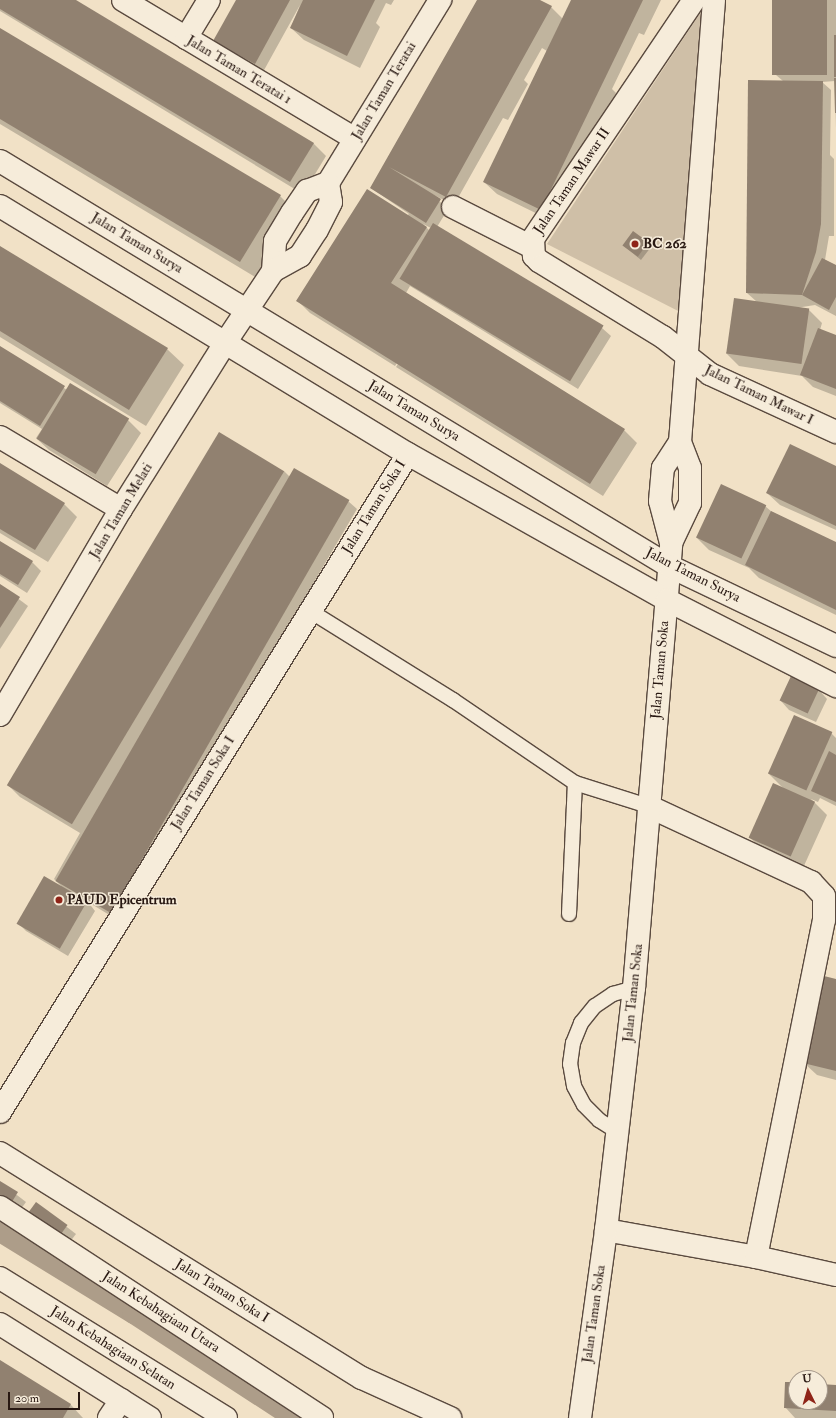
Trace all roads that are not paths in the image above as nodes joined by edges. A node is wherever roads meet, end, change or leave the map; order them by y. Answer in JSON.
{"nodes":[{"id":1,"x":123,"y":0,"type":"edge"},
{"id":2,"x":209,"y":0,"type":"edge"},
{"id":3,"x":440,"y":0,"type":"edge"},
{"id":4,"x":694,"y":0,"type":"edge"},
{"id":5,"x":714,"y":0,"type":"edge"},
{"id":6,"x":186,"y":38,"type":"junction"},
{"id":7,"x":355,"y":139,"type":"junction"},
{"id":8,"x":0,"y":162,"type":"edge"},
{"id":9,"x":328,"y":183,"type":"junction"},
{"id":10,"x":0,"y":206,"type":"edge"},
{"id":11,"x":453,"y":207,"type":"dead end"},
{"id":12,"x":532,"y":247,"type":"junction"},
{"id":13,"x":273,"y":271,"type":"junction"},
{"id":14,"x":247,"y":310,"type":"junction"},
{"id":15,"x":225,"y":343,"type":"junction"},
{"id":16,"x":685,"y":354,"type":"junction"},
{"id":17,"x":836,"y":432,"type":"edge"},
{"id":18,"x":0,"y":436,"type":"edge"},
{"id":19,"x":680,"y":442,"type":"junction"},
{"id":20,"x":408,"y":454,"type":"junction"},
{"id":21,"x":121,"y":509,"type":"junction"},
{"id":22,"x":671,"y":543,"type":"junction"},
{"id":23,"x":669,"y":566,"type":"junction"},
{"id":24,"x":667,"y":600,"type":"junction"},
{"id":25,"x":310,"y":610,"type":"junction"},
{"id":26,"x":836,"y":646,"type":"edge"},
{"id":27,"x":836,"y":686,"type":"edge"},
{"id":28,"x":0,"y":715,"type":"edge"},
{"id":29,"x":575,"y":783,"type":"junction"},
{"id":30,"x":648,"y":806,"type":"junction"},
{"id":31,"x":569,"y":914,"type":"dead end"},
{"id":32,"x":634,"y":988,"type":"junction"},
{"id":33,"x":0,"y":1112,"type":"edge"},
{"id":34,"x":618,"y":1132,"type":"junction"},
{"id":35,"x":0,"y":1153,"type":"edge"},
{"id":36,"x":0,"y":1207,"type":"edge"},
{"id":37,"x":606,"y":1230,"type":"junction"},
{"id":38,"x":756,"y":1257,"type":"junction"},
{"id":39,"x":836,"y":1275,"type":"edge"},
{"id":40,"x":0,"y":1278,"type":"edge"},
{"id":41,"x":0,"y":1324,"type":"edge"},
{"id":42,"x":121,"y":1400,"type":"junction"},
{"id":43,"x":110,"y":1418,"type":"edge"},
{"id":44,"x":150,"y":1418,"type":"edge"},
{"id":45,"x":226,"y":1418,"type":"edge"},
{"id":46,"x":322,"y":1418,"type":"edge"},
{"id":47,"x":450,"y":1418,"type":"edge"},
{"id":48,"x":580,"y":1418,"type":"edge"}],
"edges":[{"from":1,"to":6,"type":"street","name":"Jalan Taman Teratai 1"},
{"from":2,"to":6,"type":"street"},
{"from":3,"to":7,"type":"street","name":"Jalan Taman Teratai"},
{"from":4,"to":12,"type":"street","name":"Jalan Taman Mawar II"},
{"from":5,"to":16,"type":"street"},
{"from":6,"to":7,"type":"street","name":"Jalan Taman Teratai 1"},
{"from":7,"to":9,"type":"street","name":"Jalan Taman Teratai"},
{"from":8,"to":14,"type":"street","name":"Jalan Taman Surya"},
{"from":9,"to":13,"type":"street"},
{"from":9,"to":13,"type":"street"},
{"from":10,"to":15,"type":"street"},
{"from":11,"to":12,"type":"street"},
{"from":12,"to":16,"type":"street","name":"Jalan Taman Mawar II"},
{"from":13,"to":14,"type":"street"},
{"from":14,"to":15,"type":"street","name":"Jalan Taman Melati"},
{"from":14,"to":23,"type":"street","name":"Jalan Taman Surya"},
{"from":15,"to":20,"type":"street"},
{"from":15,"to":21,"type":"street","name":"Jalan Taman Melati"},
{"from":16,"to":17,"type":"street","name":"Jalan Taman Mawar I"},
{"from":16,"to":19,"type":"street"},
{"from":18,"to":21,"type":"street"},
{"from":19,"to":22,"type":"street"},
{"from":19,"to":22,"type":"street"},
{"from":20,"to":24,"type":"street"},
{"from":20,"to":25,"type":"street","name":"Jalan Taman Soka I"},
{"from":21,"to":28,"type":"street","name":"Jalan Taman Melati"},
{"from":22,"to":23,"type":"street","name":"Jalan Taman Soka"},
{"from":23,"to":24,"type":"street","name":"Jalan Taman Soka"},
{"from":23,"to":26,"type":"street","name":"Jalan Taman Surya"},
{"from":24,"to":27,"type":"street"},
{"from":24,"to":30,"type":"street","name":"Jalan Taman Soka"},
{"from":25,"to":29,"type":"lane"},
{"from":25,"to":33,"type":"street","name":"Jalan Taman Soka I"},
{"from":29,"to":30,"type":"lane"},
{"from":29,"to":31,"type":"lane"},
{"from":30,"to":32,"type":"street","name":"Jalan Taman Soka"},
{"from":30,"to":38,"type":"street"},
{"from":32,"to":34,"type":"street","name":"Jalan Taman Soka"},
{"from":32,"to":34,"type":"lane"},
{"from":34,"to":37,"type":"street","name":"Jalan Taman Soka"},
{"from":35,"to":47,"type":"street","name":"Jalan Taman Soka I"},
{"from":36,"to":46,"type":"street","name":"Jalan Kebahagiaan Utara"},
{"from":37,"to":38,"type":"street"},
{"from":37,"to":48,"type":"street","name":"Jalan Taman Soka"},
{"from":38,"to":39,"type":"street"},
{"from":40,"to":45,"type":"street","name":"Jalan Kebahagiaan Selatan"},
{"from":41,"to":42,"type":"street"},
{"from":42,"to":43,"type":"street"},
{"from":42,"to":44,"type":"street"}]}
